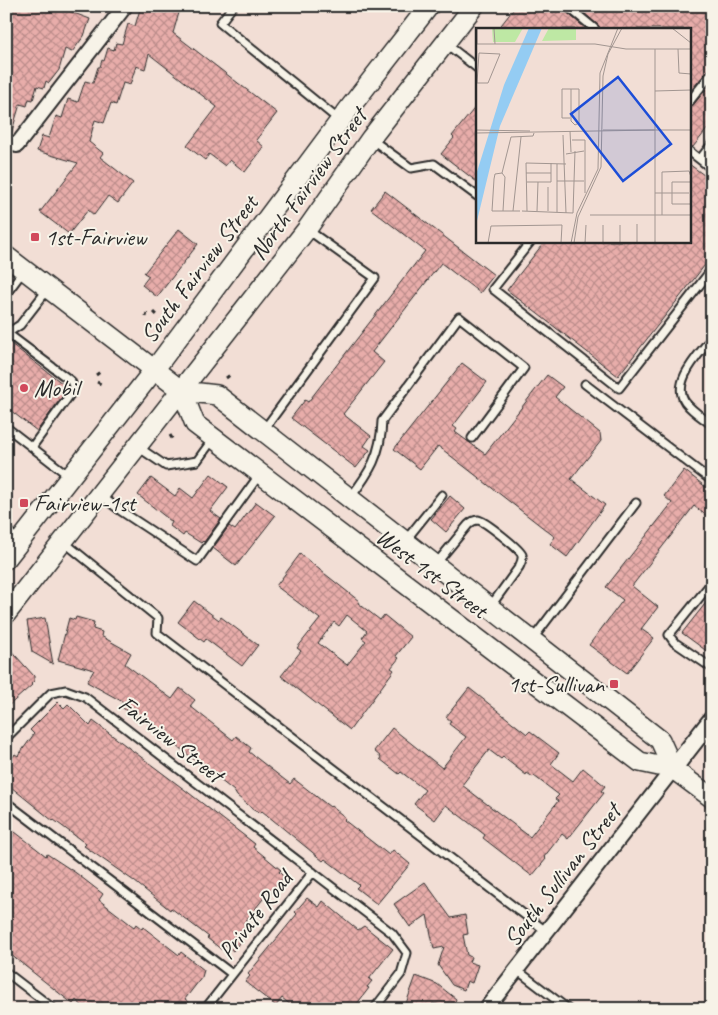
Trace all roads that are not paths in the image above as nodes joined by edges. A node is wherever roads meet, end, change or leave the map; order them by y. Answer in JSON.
{"nodes":[{"id":1,"x":125,"y":6,"type":"edge"},
{"id":2,"x":233,"y":6,"type":"edge"},
{"id":3,"x":429,"y":6,"type":"edge"},
{"id":4,"x":474,"y":6,"type":"edge"},
{"id":5,"x":567,"y":6,"type":"edge"},
{"id":6,"x":594,"y":28,"type":"edge"},
{"id":7,"x":445,"y":43,"type":"junction"},
{"id":8,"x":476,"y":67,"type":"edge"},
{"id":9,"x":712,"y":74,"type":"edge"},
{"id":10,"x":690,"y":101,"type":"edge"},
{"id":11,"x":340,"y":120,"type":"junction"},
{"id":12,"x":371,"y":138,"type":"junction"},
{"id":13,"x":12,"y":143,"type":"edge"},
{"id":14,"x":712,"y":144,"type":"edge"},
{"id":15,"x":690,"y":152,"type":"edge"},
{"id":16,"x":700,"y":159,"type":"junction"},
{"id":17,"x":712,"y":168,"type":"edge"},
{"id":18,"x":476,"y":195,"type":"edge"},
{"id":19,"x":307,"y":229,"type":"junction"},
{"id":20,"x":530,"y":242,"type":"edge"},
{"id":21,"x":6,"y":256,"type":"edge"},
{"id":22,"x":712,"y":268,"type":"edge"},
{"id":23,"x":24,"y":270,"type":"junction"},
{"id":24,"x":48,"y":288,"type":"junction"},
{"id":25,"x":6,"y":294,"type":"edge"},
{"id":26,"x":7,"y":333,"type":"edge"},
{"id":27,"x":712,"y":338,"type":"edge"},
{"id":28,"x":154,"y":370,"type":"junction"},
{"id":29,"x":586,"y":384,"type":"dead end"},
{"id":30,"x":182,"y":391,"type":"junction"},
{"id":31,"x":712,"y":425,"type":"edge"},
{"id":32,"x":6,"y":428,"type":"edge"},
{"id":33,"x":263,"y":431,"type":"junction"},
{"id":34,"x":213,"y":438,"type":"junction"},
{"id":35,"x":472,"y":438,"type":"dead end"},
{"id":36,"x":32,"y":447,"type":"junction"},
{"id":37,"x":138,"y":447,"type":"junction"},
{"id":38,"x":261,"y":474,"type":"junction"},
{"id":39,"x":70,"y":478,"type":"junction"},
{"id":40,"x":712,"y":481,"type":"edge"},
{"id":41,"x":100,"y":494,"type":"junction"},
{"id":42,"x":442,"y":495,"type":"dead end"},
{"id":43,"x":350,"y":499,"type":"junction"},
{"id":44,"x":636,"y":503,"type":"dead end"},
{"id":45,"x":6,"y":529,"type":"edge"},
{"id":46,"x":404,"y":541,"type":"junction"},
{"id":47,"x":20,"y":542,"type":"junction"},
{"id":48,"x":64,"y":542,"type":"junction"},
{"id":49,"x":6,"y":560,"type":"edge"},
{"id":50,"x":435,"y":565,"type":"junction"},
{"id":51,"x":712,"y":582,"type":"edge"},
{"id":52,"x":490,"y":607,"type":"junction"},
{"id":53,"x":6,"y":614,"type":"edge"},
{"id":54,"x":532,"y":640,"type":"junction"},
{"id":55,"x":712,"y":668,"type":"edge"},
{"id":56,"x":712,"y":720,"type":"edge"},
{"id":57,"x":6,"y":738,"type":"edge"},
{"id":58,"x":674,"y":768,"type":"junction"},
{"id":59,"x":712,"y":798,"type":"edge"},
{"id":60,"x":6,"y":802,"type":"edge"},
{"id":61,"x":313,"y":872,"type":"junction"},
{"id":62,"x":546,"y":932,"type":"junction"},
{"id":63,"x":517,"y":970,"type":"junction"},
{"id":64,"x":6,"y":972,"type":"edge"},
{"id":65,"x":232,"y":974,"type":"junction"},
{"id":66,"x":54,"y":1009,"type":"edge"},
{"id":67,"x":204,"y":1009,"type":"edge"},
{"id":68,"x":374,"y":1009,"type":"edge"},
{"id":69,"x":486,"y":1009,"type":"edge"},
{"id":70,"x":568,"y":1009,"type":"edge"}],
"edges":[{"from":1,"to":13,"type":"street"},
{"from":2,"to":11,"type":"lane"},
{"from":3,"to":11,"type":"main road","name":"South Fairview Street"},
{"from":4,"to":7,"type":"main road","name":"North Fairview Street"},
{"from":5,"to":6,"type":"lane"},
{"from":7,"to":8,"type":"lane"},
{"from":7,"to":12,"type":"main road","name":"North Fairview Street"},
{"from":9,"to":10,"type":"lane"},
{"from":11,"to":28,"type":"main road","name":"South Fairview Street"},
{"from":12,"to":18,"type":"lane"},
{"from":12,"to":19,"type":"main road","name":"North Fairview Street"},
{"from":14,"to":16,"type":"lane"},
{"from":15,"to":16,"type":"lane"},
{"from":16,"to":17,"type":"lane"},
{"from":19,"to":30,"type":"main road","name":"North Fairview Street"},
{"from":19,"to":33,"type":"lane"},
{"from":20,"to":22,"type":"lane"},
{"from":21,"to":23,"type":"main road"},
{"from":23,"to":24,"type":"main road"},
{"from":23,"to":25,"type":"lane"},
{"from":24,"to":26,"type":"lane"},
{"from":24,"to":28,"type":"main road"},
{"from":26,"to":36,"type":"lane"},
{"from":27,"to":31,"type":"lane"},
{"from":28,"to":30,"type":"main road"},
{"from":28,"to":39,"type":"main road","name":"South Fairview Street"},
{"from":29,"to":40,"type":"lane"},
{"from":30,"to":33,"type":"main road","name":"West 1st Street"},
{"from":30,"to":34,"type":"main road","name":"West 1st Street"},
{"from":30,"to":37,"type":"main road"},
{"from":32,"to":36,"type":"lane"},
{"from":33,"to":43,"type":"main road","name":"West 1st Street"},
{"from":34,"to":37,"type":"lane"},
{"from":34,"to":38,"type":"main road","name":"West 1st Street"},
{"from":35,"to":43,"type":"lane"},
{"from":36,"to":39,"type":"lane"},
{"from":37,"to":41,"type":"main road"},
{"from":38,"to":41,"type":"lane"},
{"from":38,"to":58,"type":"main road","name":"West 1st Street"},
{"from":39,"to":47,"type":"main road","name":"South Fairview Street"},
{"from":41,"to":48,"type":"main road"},
{"from":42,"to":46,"type":"lane"},
{"from":43,"to":46,"type":"main road","name":"West 1st Street"},
{"from":44,"to":54,"type":"lane"},
{"from":45,"to":47,"type":"lane"},
{"from":46,"to":50,"type":"main road","name":"West 1st Street"},
{"from":47,"to":49,"type":"main road","name":"South Fairview Street"},
{"from":48,"to":53,"type":"main road"},
{"from":48,"to":62,"type":"lane"},
{"from":50,"to":52,"type":"main road","name":"West 1st Street"},
{"from":50,"to":52,"type":"lane"},
{"from":51,"to":55,"type":"lane"},
{"from":52,"to":54,"type":"main road","name":"West 1st Street"},
{"from":54,"to":58,"type":"main road","name":"West 1st Street"},
{"from":56,"to":58,"type":"street"},
{"from":57,"to":61,"type":"lane","name":"Fairview Street"},
{"from":58,"to":59,"type":"main road","name":"West 1st Street"},
{"from":58,"to":62,"type":"street","name":"South Sullivan Street"},
{"from":60,"to":65,"type":"lane"},
{"from":61,"to":65,"type":"lane","name":"Private Road"},
{"from":61,"to":68,"type":"lane","name":"Private Road"},
{"from":62,"to":63,"type":"street","name":"South Sullivan Street"},
{"from":63,"to":69,"type":"street","name":"South Sullivan Street"},
{"from":63,"to":70,"type":"lane"},
{"from":64,"to":66,"type":"lane"},
{"from":65,"to":67,"type":"lane","name":"Private Road"}]}
